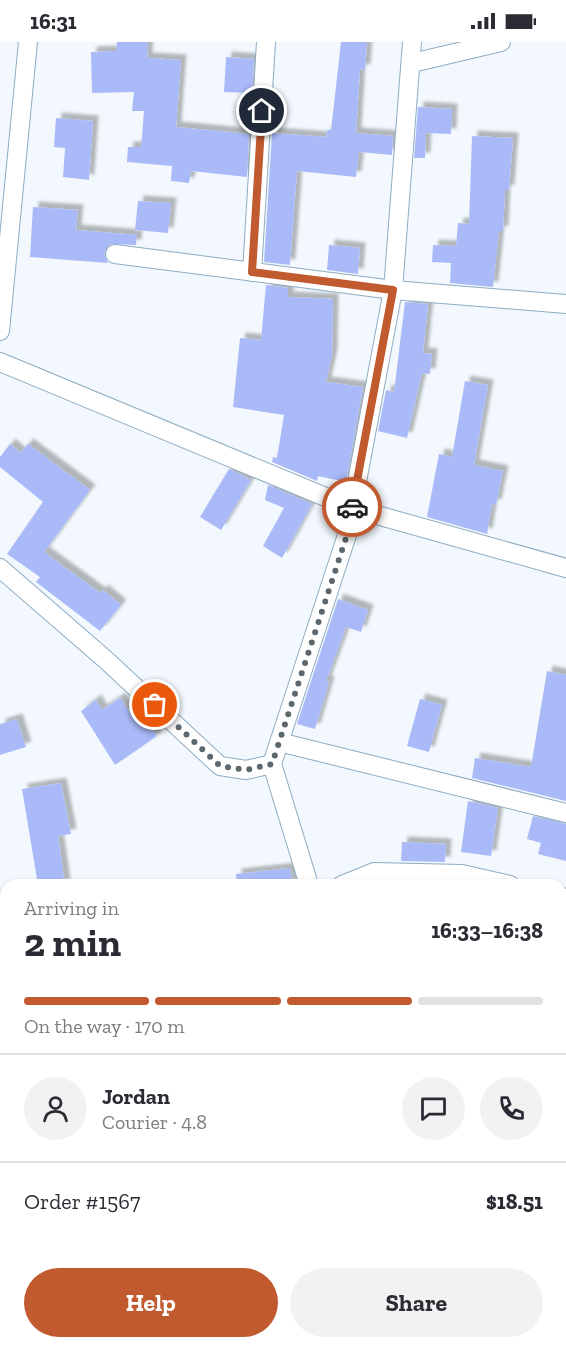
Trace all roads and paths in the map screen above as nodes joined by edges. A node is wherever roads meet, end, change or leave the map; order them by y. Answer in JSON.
{"nodes":[{"id":1,"x":28,"y":42,"type":"edge"},
{"id":2,"x":266,"y":42,"type":"edge"},
{"id":3,"x":412,"y":42,"type":"edge"},
{"id":4,"x":501,"y":42,"type":"edge"},
{"id":5,"x":412,"y":63,"type":"junction"},
{"id":6,"x":114,"y":254,"type":"dead end"},
{"id":7,"x":252,"y":272,"type":"junction"},
{"id":8,"x":393,"y":290,"type":"junction"},
{"id":9,"x":566,"y":304,"type":"edge"},
{"id":10,"x":0,"y":331,"type":"edge"},
{"id":11,"x":0,"y":362,"type":"edge"},
{"id":12,"x":352,"y":508,"type":"junction"},
{"id":13,"x":0,"y":568,"type":"edge"},
{"id":14,"x":566,"y":568,"type":"edge"},
{"id":15,"x":279,"y":742,"type":"junction"},
{"id":16,"x":272,"y":764,"type":"junction"},
{"id":17,"x":566,"y":813,"type":"edge"},
{"id":18,"x":307,"y":879,"type":"edge"},
{"id":19,"x":357,"y":879,"type":"edge"},
{"id":20,"x":484,"y":879,"type":"edge"}],
"edges":[{"from":1,"to":10,"type":"street"},
{"from":2,"to":7,"type":"street"},
{"from":3,"to":5,"type":"street"},
{"from":4,"to":5,"type":"street"},
{"from":5,"to":8,"type":"street"},
{"from":6,"to":7,"type":"street"},
{"from":7,"to":8,"type":"street"},
{"from":8,"to":9,"type":"street"},
{"from":8,"to":12,"type":"street"},
{"from":11,"to":12,"type":"street"},
{"from":12,"to":14,"type":"street"},
{"from":12,"to":15,"type":"street"},
{"from":13,"to":16,"type":"street"},
{"from":15,"to":16,"type":"street"},
{"from":15,"to":17,"type":"street"},
{"from":16,"to":18,"type":"street"},
{"from":19,"to":20,"type":"street"}]}
